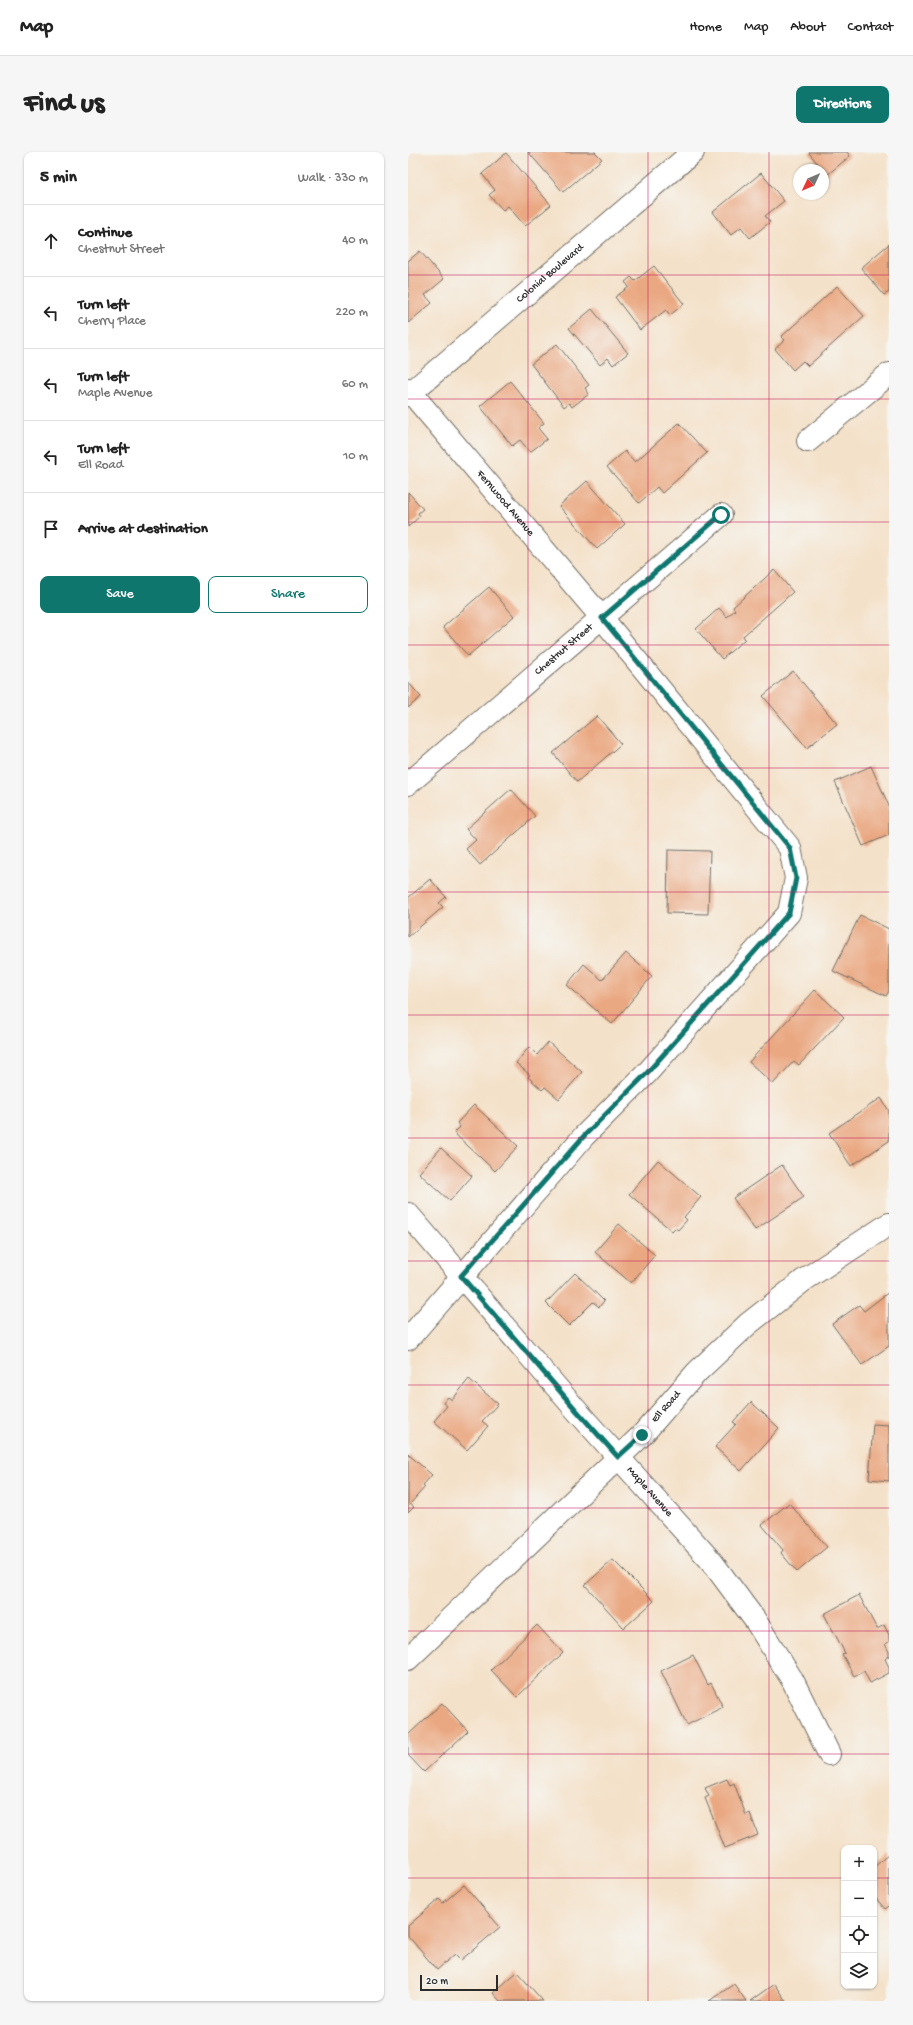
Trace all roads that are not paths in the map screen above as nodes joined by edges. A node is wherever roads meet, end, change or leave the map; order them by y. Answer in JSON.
{"nodes":[{"id":1,"x":693,"y":152,"type":"edge"},
{"id":2,"x":889,"y":374,"type":"edge"},
{"id":3,"x":409,"y":392,"type":"edge"},
{"id":4,"x":808,"y":441,"type":"dead end"},
{"id":5,"x":721,"y":515,"type":"dead end"},
{"id":6,"x":602,"y":618,"type":"junction"},
{"id":7,"x":408,"y":784,"type":"edge"},
{"id":8,"x":408,"y":1214,"type":"edge"},
{"id":9,"x":889,"y":1224,"type":"edge"},
{"id":10,"x":461,"y":1276,"type":"junction"},
{"id":11,"x":408,"y":1339,"type":"edge"},
{"id":12,"x":618,"y":1457,"type":"junction"},
{"id":13,"x":408,"y":1659,"type":"edge"},
{"id":14,"x":829,"y":1754,"type":"dead end"}],
"edges":[{"from":1,"to":3,"type":"street","name":"Colonial Boulevard"},
{"from":2,"to":4,"type":"street"},
{"from":3,"to":6,"type":"street","name":"Fernwood Avenue"},
{"from":5,"to":6,"type":"street","name":"Chestnut Street"},
{"from":6,"to":7,"type":"street","name":"Chestnut Street"},
{"from":6,"to":10,"type":"street","name":"Fernwood Avenue"},
{"from":8,"to":10,"type":"street","name":"Maple Avenue"},
{"from":9,"to":12,"type":"street","name":"Ell Road"},
{"from":10,"to":11,"type":"street","name":"Fernwood Avenue"},
{"from":10,"to":12,"type":"street","name":"Maple Avenue"},
{"from":12,"to":13,"type":"street","name":"Ell Road"},
{"from":12,"to":14,"type":"street","name":"Maple Avenue"}]}
